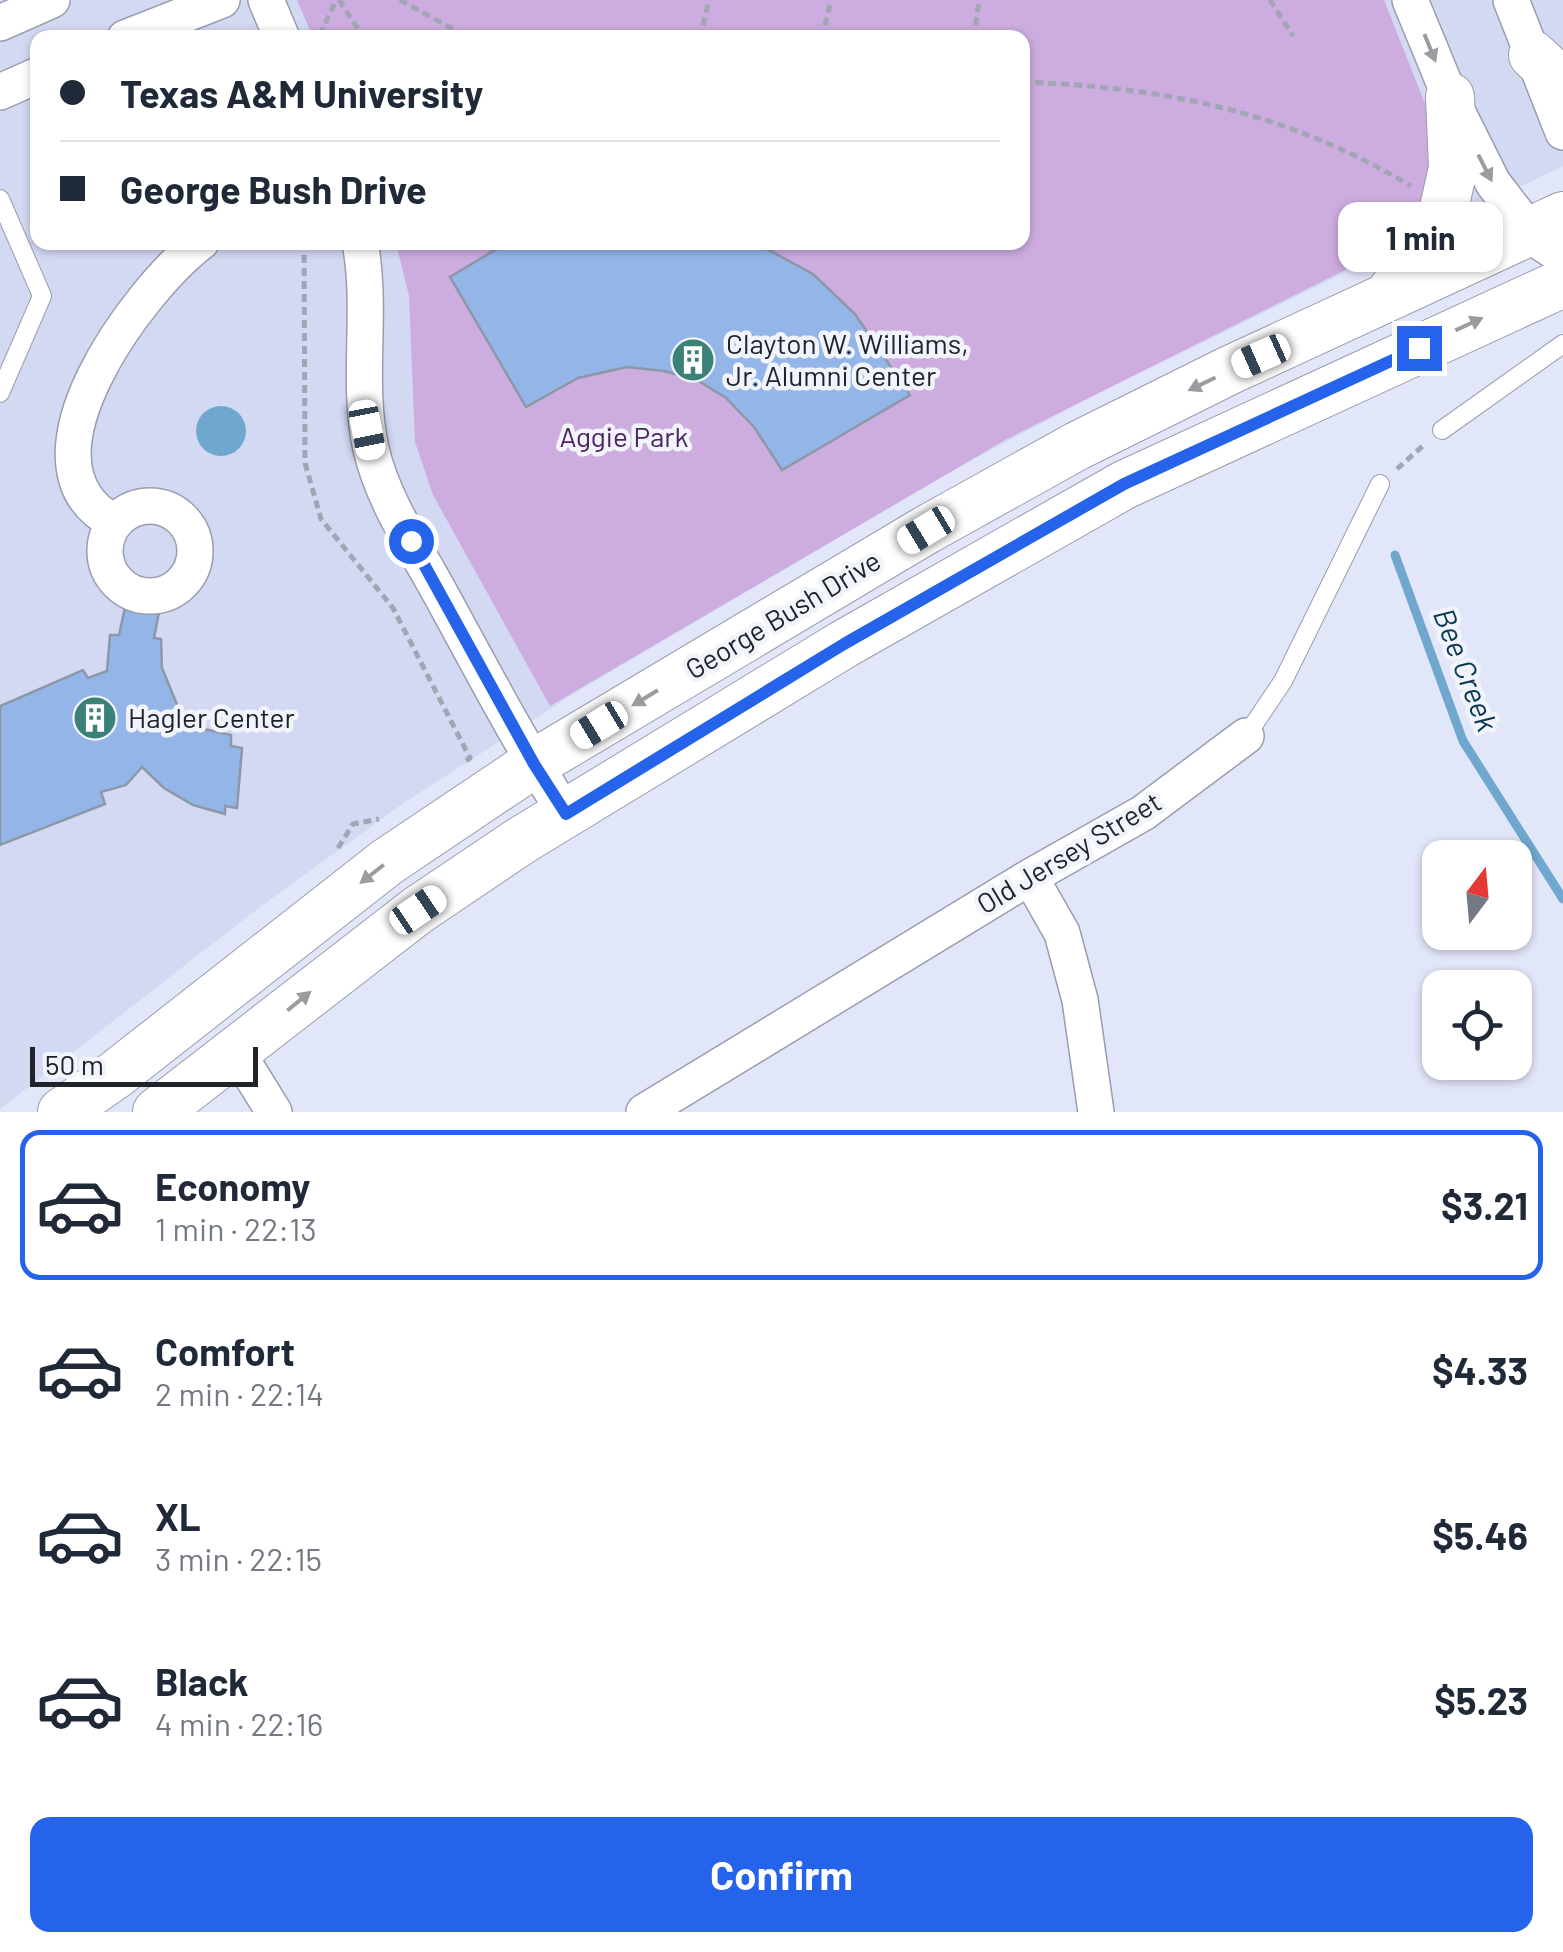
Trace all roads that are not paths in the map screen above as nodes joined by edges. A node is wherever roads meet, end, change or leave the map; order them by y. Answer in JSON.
{"nodes":[{"id":1,"x":52,"y":0,"type":"edge"},
{"id":2,"x":222,"y":0,"type":"edge"},
{"id":3,"x":266,"y":0,"type":"edge"},
{"id":4,"x":1410,"y":0,"type":"edge"},
{"id":5,"x":1512,"y":0,"type":"edge"},
{"id":6,"x":0,"y":22,"type":"edge"},
{"id":7,"x":145,"y":30,"type":"edge"},
{"id":8,"x":279,"y":30,"type":"edge"},
{"id":9,"x":1548,"y":69,"type":"edge"},
{"id":10,"x":30,"y":79,"type":"edge"},
{"id":11,"x":0,"y":92,"type":"edge"},
{"id":12,"x":1450,"y":97,"type":"junction"},
{"id":13,"x":1563,"y":132,"type":"edge"},
{"id":14,"x":0,"y":198,"type":"edge"},
{"id":15,"x":1552,"y":234,"type":"edge"},
{"id":16,"x":192,"y":250,"type":"edge"},
{"id":17,"x":361,"y":250,"type":"edge"},
{"id":18,"x":1563,"y":283,"type":"edge"},
{"id":19,"x":1386,"y":300,"type":"junction"},
{"id":20,"x":1563,"y":344,"type":"edge"},
{"id":21,"x":0,"y":394,"type":"edge"},
{"id":22,"x":1442,"y":430,"type":"road end"},
{"id":23,"x":1380,"y":484,"type":"road end"},
{"id":24,"x":114,"y":522,"type":"dead end"},
{"id":25,"x":1246,"y":736,"type":"joint"},
{"id":26,"x":534,"y":764,"type":"junction"},
{"id":27,"x":566,"y":814,"type":"junction"},
{"id":28,"x":1030,"y":877,"type":"junction"},
{"id":29,"x":237,"y":1052,"type":"junction"},
{"id":30,"x":112,"y":1094,"type":"edge"},
{"id":31,"x":62,"y":1112,"type":"edge"},
{"id":32,"x":157,"y":1112,"type":"edge"},
{"id":33,"x":274,"y":1112,"type":"edge"},
{"id":34,"x":644,"y":1112,"type":"edge"},
{"id":35,"x":1096,"y":1112,"type":"edge"}],
"edges":[{"from":1,"to":6,"type":"street"},
{"from":2,"to":7,"type":"street"},
{"from":3,"to":8,"type":"street"},
{"from":4,"to":12,"type":"street","one_way":true},
{"from":5,"to":9,"type":"street"},
{"from":9,"to":13,"type":"street"},
{"from":10,"to":11,"type":"street"},
{"from":12,"to":15,"type":"street","one_way":true},
{"from":12,"to":19,"type":"main road"},
{"from":14,"to":21,"type":"lane"},
{"from":15,"to":19,"type":"main road","name":"George Bush Drive"},
{"from":16,"to":24,"type":"street"},
{"from":17,"to":26,"type":"street"},
{"from":27,"to":18,"type":"main road","name":"George Bush Drive","one_way":true},
{"from":19,"to":26,"type":"main road","name":"George Bush Drive","one_way":true},
{"from":20,"to":22,"type":"lane"},
{"from":23,"to":25,"type":"lane","name":"Old Jersey Street"},
{"from":25,"to":28,"type":"street","name":"Old Jersey Street"},
{"from":26,"to":27,"type":"street"},
{"from":26,"to":30,"type":"main road","name":"George Bush Drive","one_way":true},
{"from":29,"to":27,"type":"main road","name":"George Bush Drive","one_way":true},
{"from":28,"to":34,"type":"street","name":"Old Jersey Street"},
{"from":28,"to":35,"type":"street"},
{"from":29,"to":32,"type":"main road","name":"George Bush Drive"},
{"from":29,"to":33,"type":"street"},
{"from":30,"to":31,"type":"main road","name":"George Bush Drive"}]}
